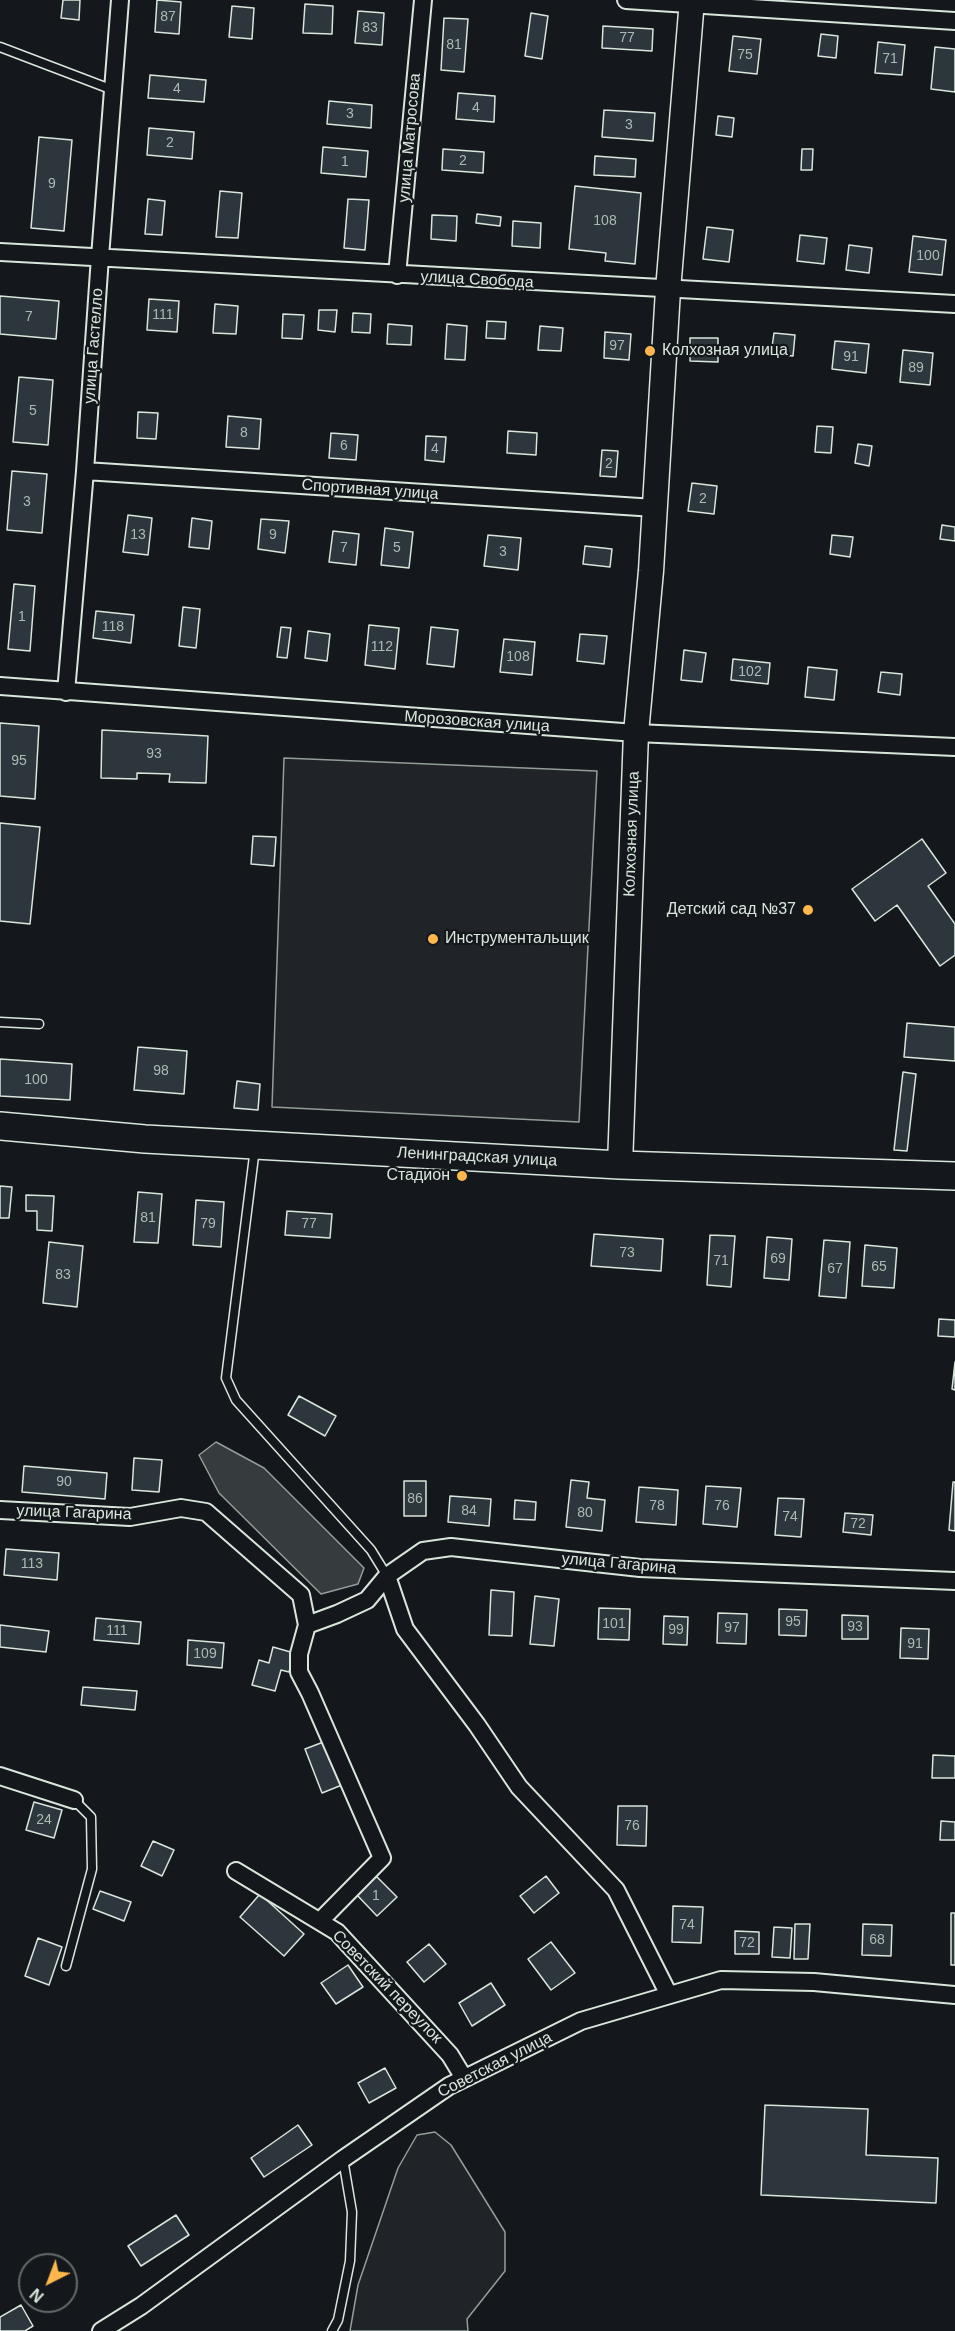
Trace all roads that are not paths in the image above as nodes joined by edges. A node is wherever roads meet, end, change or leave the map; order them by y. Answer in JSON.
{"nodes":[{"id":1,"x":120,"y":0,"type":"edge"},
{"id":2,"x":423,"y":0,"type":"edge"},
{"id":3,"x":626,"y":0,"type":"edge"},
{"id":4,"x":692,"y":2,"type":"edge"},
{"id":5,"x":955,"y":21,"type":"edge"},
{"id":6,"x":0,"y":47,"type":"edge"},
{"id":7,"x":113,"y":90,"type":"junction"},
{"id":8,"x":0,"y":252,"type":"edge"},
{"id":9,"x":100,"y":257,"type":"junction"},
{"id":10,"x":397,"y":275,"type":"junction"},
{"id":11,"x":668,"y":290,"type":"junction"},
{"id":12,"x":955,"y":304,"type":"edge"},
{"id":13,"x":86,"y":471,"type":"junction"},
{"id":14,"x":655,"y":508,"type":"junction"},
{"id":15,"x":0,"y":686,"type":"edge"},
{"id":16,"x":66,"y":692,"type":"junction"},
{"id":17,"x":636,"y":733,"type":"junction"},
{"id":18,"x":955,"y":747,"type":"edge"},
{"id":19,"x":0,"y":1022,"type":"edge"},
{"id":20,"x":39,"y":1024,"type":"dead end"},
{"id":21,"x":0,"y":1126,"type":"edge"},
{"id":22,"x":256,"y":1145,"type":"junction"},
{"id":23,"x":620,"y":1166,"type":"junction"},
{"id":24,"x":955,"y":1176,"type":"edge"},
{"id":25,"x":0,"y":1510,"type":"edge"},
{"id":26,"x":387,"y":1576,"type":"junction"},
{"id":27,"x":955,"y":1581,"type":"edge"},
{"id":28,"x":307,"y":1625,"type":"junction"},
{"id":29,"x":0,"y":1776,"type":"edge"},
{"id":30,"x":74,"y":1800,"type":"joint"},
{"id":31,"x":236,"y":1871,"type":"dead end"},
{"id":32,"x":320,"y":1922,"type":"junction"},
{"id":33,"x":66,"y":1966,"type":"dead end"},
{"id":34,"x":669,"y":1995,"type":"junction"},
{"id":35,"x":955,"y":1995,"type":"edge"},
{"id":36,"x":464,"y":2078,"type":"junction"},
{"id":37,"x":343,"y":2158,"type":"junction"},
{"id":38,"x":101,"y":2331,"type":"edge"},
{"id":39,"x":332,"y":2331,"type":"edge"}],
"edges":[{"from":1,"to":7,"type":"street","name":"улица Гастелло"},
{"from":2,"to":10,"type":"street","name":"улица Матросова"},
{"from":3,"to":4,"type":"street"},
{"from":4,"to":5,"type":"street"},
{"from":4,"to":11,"type":"main road","name":"Колхозная улица"},
{"from":6,"to":7,"type":"lane"},
{"from":7,"to":9,"type":"street","name":"улица Гастелло"},
{"from":8,"to":9,"type":"street","name":"улица Свобода"},
{"from":9,"to":10,"type":"street","name":"улица Свобода"},
{"from":9,"to":13,"type":"street","name":"улица Гастелло"},
{"from":10,"to":11,"type":"street","name":"улица Свобода"},
{"from":11,"to":12,"type":"street","name":"улица Свобода"},
{"from":11,"to":14,"type":"main road","name":"Колхозная улица"},
{"from":13,"to":14,"type":"street","name":"Спортивная улица"},
{"from":13,"to":16,"type":"street","name":"улица Гастелло"},
{"from":14,"to":17,"type":"main road","name":"Колхозная улица"},
{"from":15,"to":16,"type":"street","name":"Морозовская улица"},
{"from":16,"to":17,"type":"street","name":"Морозовская улица"},
{"from":17,"to":18,"type":"street","name":"Морозовская улица"},
{"from":17,"to":23,"type":"main road","name":"Колхозная улица"},
{"from":19,"to":20,"type":"lane"},
{"from":21,"to":22,"type":"main road","name":"Ленинградская улица"},
{"from":22,"to":23,"type":"main road","name":"Ленинградская улица"},
{"from":22,"to":26,"type":"lane"},
{"from":23,"to":24,"type":"main road","name":"Ленинградская улица"},
{"from":25,"to":28,"type":"street","name":"улица Гагарина"},
{"from":26,"to":27,"type":"street","name":"улица Гагарина"},
{"from":26,"to":28,"type":"street","name":"улица Гагарина"},
{"from":26,"to":34,"type":"street"},
{"from":28,"to":32,"type":"street","name":"улица Гагарина"},
{"from":29,"to":30,"type":"street"},
{"from":30,"to":33,"type":"lane"},
{"from":31,"to":32,"type":"street","name":"Советский переулок"},
{"from":32,"to":36,"type":"street","name":"Советский переулок"},
{"from":34,"to":35,"type":"street","name":"Советская улица"},
{"from":34,"to":36,"type":"street","name":"Советская улица"},
{"from":36,"to":37,"type":"street","name":"Советская улица"},
{"from":37,"to":38,"type":"street","name":"Советская улица"},
{"from":37,"to":39,"type":"lane"}]}
